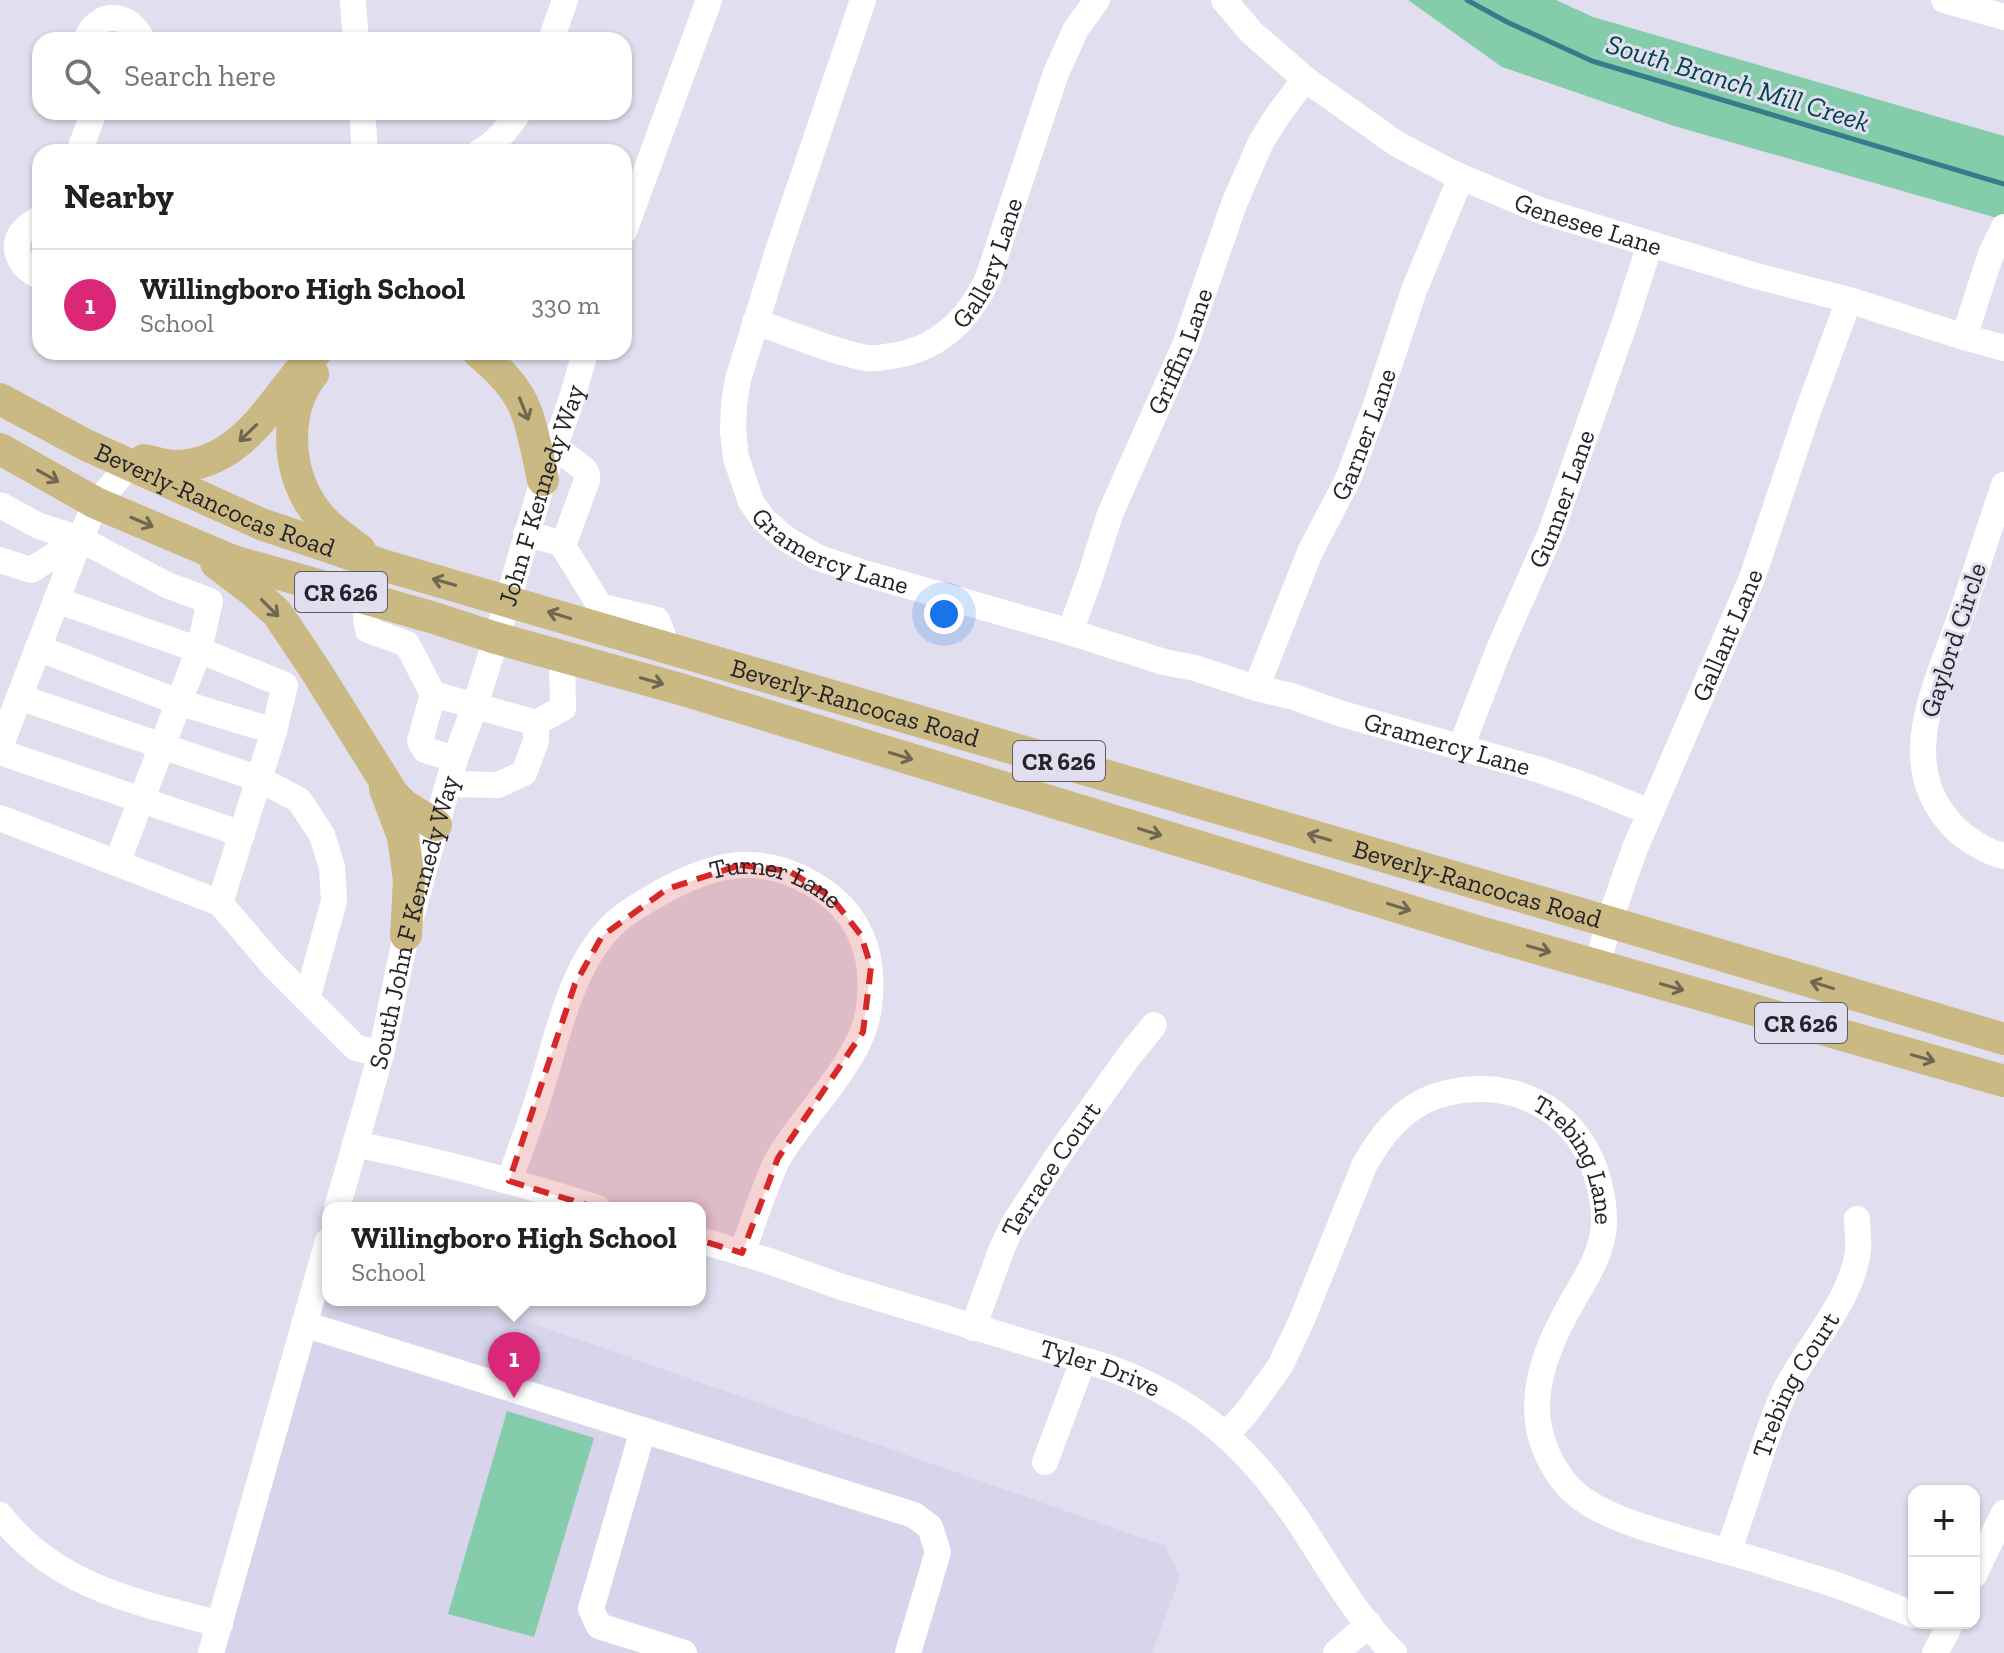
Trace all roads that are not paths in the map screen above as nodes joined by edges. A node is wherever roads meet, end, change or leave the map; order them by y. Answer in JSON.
{"nodes":[{"id":1,"x":565,"y":0,"type":"edge"},
{"id":2,"x":709,"y":0,"type":"edge"},
{"id":3,"x":863,"y":0,"type":"edge"},
{"id":4,"x":1097,"y":0,"type":"edge"},
{"id":5,"x":1224,"y":0,"type":"edge"},
{"id":6,"x":1944,"y":0,"type":"edge"},
{"id":7,"x":353,"y":1,"type":"edge"},
{"id":8,"x":2004,"y":17,"type":"edge"},
{"id":9,"x":89,"y":32,"type":"edge"},
{"id":10,"x":139,"y":32,"type":"edge"},
{"id":11,"x":355,"y":32,"type":"edge"},
{"id":12,"x":554,"y":32,"type":"edge"},
{"id":13,"x":1305,"y":79,"type":"junction"},
{"id":14,"x":91,"y":120,"type":"edge"},
{"id":15,"x":363,"y":120,"type":"edge"},
{"id":16,"x":514,"y":120,"type":"edge"},
{"id":17,"x":82,"y":144,"type":"edge"},
{"id":18,"x":364,"y":144,"type":"edge"},
{"id":19,"x":492,"y":144,"type":"edge"},
{"id":20,"x":1461,"y":177,"type":"junction"},
{"id":21,"x":632,"y":209,"type":"edge"},
{"id":22,"x":32,"y":223,"type":"edge"},
{"id":23,"x":2004,"y":227,"type":"edge"},
{"id":24,"x":1650,"y":244,"type":"junction"},
{"id":25,"x":32,"y":272,"type":"edge"},
{"id":26,"x":1849,"y":300,"type":"junction"},
{"id":27,"x":755,"y":322,"type":"junction"},
{"id":28,"x":1964,"y":337,"type":"junction"},
{"id":29,"x":2004,"y":348,"type":"edge"},
{"id":30,"x":308,"y":360,"type":"edge"},
{"id":31,"x":325,"y":360,"type":"edge"},
{"id":32,"x":487,"y":360,"type":"edge"},
{"id":33,"x":582,"y":360,"type":"edge"},
{"id":34,"x":0,"y":399,"type":"edge"},
{"id":35,"x":86,"y":445,"type":"junction"},
{"id":36,"x":555,"y":447,"type":"junction"},
{"id":37,"x":0,"y":449,"type":"edge"},
{"id":38,"x":130,"y":465,"type":"junction"},
{"id":39,"x":543,"y":480,"type":"junction"},
{"id":40,"x":2004,"y":485,"type":"edge"},
{"id":41,"x":96,"y":503,"type":"junction"},
{"id":42,"x":0,"y":505,"type":"edge"},
{"id":43,"x":526,"y":534,"type":"junction"},
{"id":44,"x":80,"y":539,"type":"junction"},
{"id":45,"x":187,"y":542,"type":"junction"},
{"id":46,"x":561,"y":543,"type":"junction"},
{"id":47,"x":0,"y":560,"type":"edge"},
{"id":48,"x":379,"y":564,"type":"junction"},
{"id":49,"x":56,"y":600,"type":"junction"},
{"id":50,"x":368,"y":600,"type":"junction"},
{"id":51,"x":508,"y":600,"type":"junction"},
{"id":52,"x":597,"y":616,"type":"junction"},
{"id":53,"x":431,"y":617,"type":"junction"},
{"id":54,"x":1070,"y":632,"type":"junction"},
{"id":55,"x":496,"y":638,"type":"junction"},
{"id":56,"x":407,"y":644,"type":"junction"},
{"id":57,"x":38,"y":648,"type":"junction"},
{"id":58,"x":199,"y":650,"type":"junction"},
{"id":59,"x":562,"y":655,"type":"junction"},
{"id":60,"x":1256,"y":688,"type":"junction"},
{"id":61,"x":433,"y":694,"type":"junction"},
{"id":62,"x":19,"y":697,"type":"junction"},
{"id":63,"x":178,"y":702,"type":"junction"},
{"id":64,"x":475,"y":706,"type":"junction"},
{"id":65,"x":536,"y":723,"type":"junction"},
{"id":66,"x":274,"y":731,"type":"junction"},
{"id":67,"x":161,"y":747,"type":"junction"},
{"id":68,"x":1461,"y":747,"type":"junction"},
{"id":69,"x":0,"y":750,"type":"edge"},
{"id":70,"x":455,"y":759,"type":"junction"},
{"id":71,"x":379,"y":775,"type":"junction"},
{"id":72,"x":259,"y":779,"type":"junction"},
{"id":73,"x":448,"y":784,"type":"junction"},
{"id":74,"x":141,"y":801,"type":"junction"},
{"id":75,"x":1650,"y":812,"type":"junction"},
{"id":76,"x":0,"y":818,"type":"edge"},
{"id":77,"x":436,"y":825,"type":"junction"},
{"id":78,"x":242,"y":834,"type":"junction"},
{"id":79,"x":2004,"y":856,"type":"edge"},
{"id":80,"x":117,"y":863,"type":"junction"},
{"id":81,"x":220,"y":903,"type":"junction"},
{"id":82,"x":1609,"y":922,"type":"junction"},
{"id":83,"x":406,"y":935,"type":"junction"},
{"id":84,"x":1597,"y":966,"type":"junction"},
{"id":85,"x":307,"y":999,"type":"junction"},
{"id":86,"x":1154,"y":1025,"type":"dead end"},
{"id":87,"x":2004,"y":1039,"type":"edge"},
{"id":88,"x":381,"y":1054,"type":"junction"},
{"id":89,"x":2004,"y":1081,"type":"edge"},
{"id":90,"x":355,"y":1144,"type":"junction"},
{"id":91,"x":509,"y":1181,"type":"junction"},
{"id":92,"x":339,"y":1202,"type":"edge"},
{"id":93,"x":578,"y":1202,"type":"edge"},
{"id":94,"x":1857,"y":1219,"type":"dead end"},
{"id":95,"x":706,"y":1242,"type":"edge"},
{"id":96,"x":742,"y":1253,"type":"junction"},
{"id":97,"x":322,"y":1262,"type":"edge"},
{"id":98,"x":304,"y":1324,"type":"junction"},
{"id":99,"x":973,"y":1328,"type":"junction"},
{"id":100,"x":1083,"y":1361,"type":"junction"},
{"id":101,"x":643,"y":1430,"type":"junction"},
{"id":102,"x":1226,"y":1435,"type":"junction"},
{"id":103,"x":1045,"y":1462,"type":"dead end"},
{"id":104,"x":2004,"y":1513,"type":"edge"},
{"id":105,"x":0,"y":1515,"type":"edge"},
{"id":106,"x":1728,"y":1551,"type":"junction"},
{"id":107,"x":1980,"y":1563,"type":"edge"},
{"id":108,"x":1908,"y":1613,"type":"edge"},
{"id":109,"x":220,"y":1624,"type":"junction"},
{"id":110,"x":1369,"y":1624,"type":"junction"},
{"id":111,"x":1943,"y":1629,"type":"edge"},
{"id":112,"x":211,"y":1653,"type":"edge"},
{"id":113,"x":684,"y":1653,"type":"edge"},
{"id":114,"x":908,"y":1653,"type":"edge"},
{"id":115,"x":1336,"y":1653,"type":"edge"},
{"id":116,"x":1394,"y":1653,"type":"edge"},
{"id":117,"x":1935,"y":1653,"type":"edge"}],
"edges":[{"from":1,"to":12,"type":"street"},
{"from":2,"to":21,"type":"street"},
{"from":3,"to":27,"type":"street","name":"Gramercy Lane"},
{"from":4,"to":27,"type":"street","name":"Gallery Lane"},
{"from":5,"to":13,"type":"street","name":"Genesee Lane"},
{"from":6,"to":8,"type":"street"},
{"from":7,"to":11,"type":"street"},
{"from":9,"to":10,"type":"street"},
{"from":13,"to":20,"type":"street","name":"Genesee Lane"},
{"from":13,"to":54,"type":"street","name":"Griffin Lane"},
{"from":14,"to":17,"type":"street"},
{"from":15,"to":18,"type":"street"},
{"from":16,"to":19,"type":"street"},
{"from":20,"to":24,"type":"street","name":"Genesee Lane"},
{"from":20,"to":60,"type":"street","name":"Garner Lane"},
{"from":22,"to":25,"type":"street"},
{"from":23,"to":28,"type":"street"},
{"from":24,"to":26,"type":"street","name":"Genesee Lane"},
{"from":24,"to":68,"type":"street","name":"Gunner Lane"},
{"from":26,"to":28,"type":"street","name":"Genesee Lane"},
{"from":26,"to":75,"type":"street","name":"Gallant Lane"},
{"from":27,"to":54,"type":"street","name":"Gramercy Lane"},
{"from":28,"to":29,"type":"street","name":"Genesee Lane"},
{"from":30,"to":35,"type":"main road","one_way":true},
{"from":31,"to":48,"type":"main road"},
{"from":32,"to":39,"type":"main road","one_way":true},
{"from":33,"to":36,"type":"street","name":"John F Kennedy Way"},
{"from":34,"to":35,"type":"main road","name":"Beverly-Rancocas Road","number":"CR 626"},
{"from":35,"to":38,"type":"main road","name":"Beverly-Rancocas Road","number":"CR 626"},
{"from":36,"to":39,"type":"street","name":"John F Kennedy Way"},
{"from":36,"to":46,"type":"street"},
{"from":37,"to":41,"type":"main road","name":"Beverly-Rancocas Road","number":"CR 626","one_way":true},
{"from":38,"to":41,"type":"street"},
{"from":38,"to":48,"type":"main road","name":"Beverly-Rancocas Road","number":"CR 626"},
{"from":39,"to":43,"type":"street","name":"John F Kennedy Way"},
{"from":40,"to":79,"type":"street","name":"Gaylord Circle"},
{"from":41,"to":44,"type":"street"},
{"from":41,"to":45,"type":"main road","name":"Beverly-Rancocas Road","number":"CR 626","one_way":true},
{"from":42,"to":44,"type":"street"},
{"from":43,"to":46,"type":"street"},
{"from":43,"to":51,"type":"street","name":"John F Kennedy Way"},
{"from":44,"to":47,"type":"street"},
{"from":44,"to":49,"type":"street"},
{"from":44,"to":58,"type":"street"},
{"from":45,"to":50,"type":"main road","name":"Beverly-Rancocas Road","number":"CR 626"},
{"from":45,"to":71,"type":"main road","one_way":true},
{"from":46,"to":52,"type":"street"},
{"from":51,"to":48,"type":"main road","name":"Beverly-Rancocas Road","number":"CR 626","one_way":true},
{"from":49,"to":57,"type":"street"},
{"from":49,"to":58,"type":"street"},
{"from":50,"to":53,"type":"main road","name":"Beverly-Rancocas Road","number":"CR 626"},
{"from":50,"to":56,"type":"street"},
{"from":52,"to":51,"type":"main road","name":"Beverly-Rancocas Road","number":"CR 626","one_way":true},
{"from":51,"to":55,"type":"street","name":"John F Kennedy Way"},
{"from":82,"to":52,"type":"main road","name":"Beverly-Rancocas Road","number":"CR 626","one_way":true},
{"from":53,"to":55,"type":"main road","name":"Beverly-Rancocas Road","number":"CR 626"},
{"from":53,"to":56,"type":"street"},
{"from":54,"to":60,"type":"street","name":"Gramercy Lane"},
{"from":55,"to":59,"type":"main road","name":"Beverly-Rancocas Road","number":"CR 626"},
{"from":55,"to":64,"type":"street","name":"South John F Kennedy Way"},
{"from":56,"to":61,"type":"street"},
{"from":57,"to":62,"type":"street"},
{"from":57,"to":63,"type":"street"},
{"from":58,"to":63,"type":"street"},
{"from":58,"to":66,"type":"street"},
{"from":59,"to":65,"type":"street"},
{"from":59,"to":84,"type":"main road","name":"Beverly-Rancocas Road","number":"CR 626","one_way":true},
{"from":60,"to":68,"type":"street","name":"Gramercy Lane"},
{"from":61,"to":64,"type":"street"},
{"from":61,"to":70,"type":"street"},
{"from":62,"to":67,"type":"street"},
{"from":62,"to":69,"type":"street"},
{"from":63,"to":66,"type":"street"},
{"from":63,"to":67,"type":"street"},
{"from":64,"to":65,"type":"street"},
{"from":64,"to":70,"type":"street","name":"South John F Kennedy Way"},
{"from":65,"to":73,"type":"street"},
{"from":66,"to":72,"type":"street"},
{"from":67,"to":72,"type":"street"},
{"from":67,"to":74,"type":"street"},
{"from":68,"to":75,"type":"street","name":"Gramercy Lane"},
{"from":69,"to":74,"type":"street"},
{"from":70,"to":73,"type":"street","name":"South John F Kennedy Way"},
{"from":71,"to":77,"type":"main road"},
{"from":71,"to":83,"type":"main road"},
{"from":72,"to":78,"type":"street"},
{"from":72,"to":85,"type":"street"},
{"from":73,"to":77,"type":"street","name":"South John F Kennedy Way"},
{"from":74,"to":78,"type":"street"},
{"from":74,"to":80,"type":"street"},
{"from":75,"to":82,"type":"street","name":"Gallant Lane"},
{"from":76,"to":80,"type":"street"},
{"from":77,"to":83,"type":"street","name":"South John F Kennedy Way"},
{"from":78,"to":81,"type":"street"},
{"from":80,"to":81,"type":"street"},
{"from":81,"to":85,"type":"street"},
{"from":82,"to":84,"type":"street","name":"Gallant Lane"},
{"from":87,"to":82,"type":"main road","name":"Beverly-Rancocas Road","number":"CR 626","one_way":true},
{"from":83,"to":88,"type":"street","name":"South John F Kennedy Way"},
{"from":84,"to":89,"type":"main road","name":"Beverly-Rancocas Road","number":"CR 626","one_way":true},
{"from":85,"to":88,"type":"street"},
{"from":86,"to":99,"type":"street","name":"Terrace Court"},
{"from":88,"to":90,"type":"street","name":"South John F Kennedy Way"},
{"from":90,"to":91,"type":"street"},
{"from":90,"to":92,"type":"street","name":"South John F Kennedy Way"},
{"from":91,"to":93,"type":"street"},
{"from":91,"to":96,"type":"street","name":"Turner Lane"},
{"from":94,"to":106,"type":"street","name":"Trebing Court"},
{"from":95,"to":96,"type":"street","name":"Tyler Drive"},
{"from":96,"to":99,"type":"street","name":"Tyler Drive"},
{"from":97,"to":98,"type":"street"},
{"from":98,"to":101,"type":"street"},
{"from":98,"to":109,"type":"street"},
{"from":99,"to":100,"type":"street","name":"Tyler Drive"},
{"from":100,"to":102,"type":"street","name":"Tyler Drive"},
{"from":100,"to":103,"type":"street"},
{"from":101,"to":113,"type":"street"},
{"from":101,"to":114,"type":"street"},
{"from":102,"to":106,"type":"street","name":"Trebing Lane"},
{"from":102,"to":110,"type":"street","name":"Tyler Drive"},
{"from":104,"to":107,"type":"street"},
{"from":105,"to":109,"type":"street"},
{"from":106,"to":108,"type":"street","name":"Trebing Lane"},
{"from":109,"to":112,"type":"street"},
{"from":110,"to":115,"type":"street"},
{"from":110,"to":116,"type":"street","name":"Tyler Drive"},
{"from":111,"to":117,"type":"street"}]}
